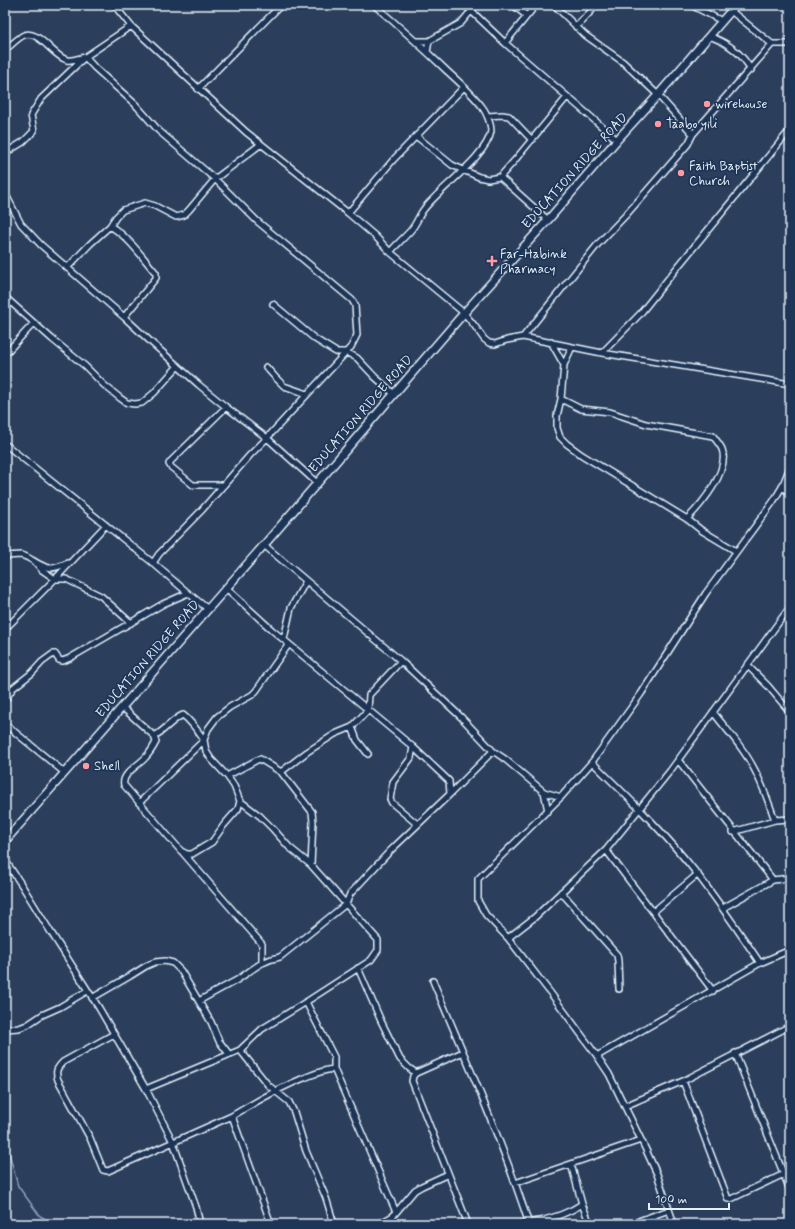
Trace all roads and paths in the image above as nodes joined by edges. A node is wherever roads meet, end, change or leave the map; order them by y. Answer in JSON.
{"nodes":[{"id":1,"x":114,"y":5,"type":"edge"},
{"id":2,"x":281,"y":5,"type":"edge"},
{"id":3,"x":374,"y":5,"type":"edge"},
{"id":4,"x":465,"y":5,"type":"edge"},
{"id":5,"x":476,"y":5,"type":"edge"},
{"id":6,"x":513,"y":5,"type":"edge"},
{"id":7,"x":536,"y":5,"type":"edge"},
{"id":8,"x":554,"y":5,"type":"edge"},
{"id":9,"x":597,"y":5,"type":"edge"},
{"id":10,"x":690,"y":5,"type":"edge"},
{"id":11,"x":736,"y":5,"type":"edge"},
{"id":12,"x":472,"y":11,"type":"junction"},
{"id":13,"x":731,"y":11,"type":"junction"},
{"id":14,"x":527,"y":16,"type":"junction"},
{"id":15,"x":722,"y":21,"type":"junction"},
{"id":16,"x":131,"y":26,"type":"junction"},
{"id":17,"x":576,"y":28,"type":"junction"},
{"id":18,"x":709,"y":36,"type":"junction"},
{"id":19,"x":416,"y":41,"type":"junction"},
{"id":20,"x":429,"y":41,"type":"junction"},
{"id":21,"x":505,"y":44,"type":"junction"},
{"id":22,"x":772,"y":44,"type":"junction"},
{"id":23,"x":790,"y":44,"type":"edge"},
{"id":24,"x":6,"y":47,"type":"edge"},
{"id":25,"x":427,"y":52,"type":"junction"},
{"id":26,"x":85,"y":57,"type":"junction"},
{"id":27,"x":751,"y":70,"type":"junction"},
{"id":28,"x":464,"y":87,"type":"junction"},
{"id":29,"x":198,"y":89,"type":"junction"},
{"id":30,"x":658,"y":95,"type":"junction"},
{"id":31,"x":567,"y":97,"type":"junction"},
{"id":32,"x":488,"y":116,"type":"junction"},
{"id":33,"x":790,"y":130,"type":"edge"},
{"id":34,"x":693,"y":134,"type":"junction"},
{"id":35,"x":416,"y":136,"type":"junction"},
{"id":36,"x":532,"y":140,"type":"junction"},
{"id":37,"x":617,"y":140,"type":"junction"},
{"id":38,"x":261,"y":144,"type":"junction"},
{"id":39,"x":5,"y":152,"type":"edge"},
{"id":40,"x":464,"y":170,"type":"junction"},
{"id":41,"x":500,"y":177,"type":"junction"},
{"id":42,"x":216,"y":179,"type":"junction"},
{"id":43,"x":5,"y":193,"type":"edge"},
{"id":44,"x":348,"y":213,"type":"junction"},
{"id":45,"x":548,"y":220,"type":"junction"},
{"id":46,"x":110,"y":226,"type":"junction"},
{"id":47,"x":390,"y":252,"type":"junction"},
{"id":48,"x":67,"y":268,"type":"junction"},
{"id":49,"x":5,"y":297,"type":"edge"},
{"id":50,"x":273,"y":304,"type":"dead end"},
{"id":51,"x":464,"y":313,"type":"junction"},
{"id":52,"x":124,"y":317,"type":"junction"},
{"id":53,"x":34,"y":323,"type":"junction"},
{"id":54,"x":523,"y":337,"type":"junction"},
{"id":55,"x":551,"y":342,"type":"junction"},
{"id":56,"x":572,"y":347,"type":"junction"},
{"id":57,"x":346,"y":352,"type":"junction"},
{"id":58,"x":602,"y":353,"type":"junction"},
{"id":59,"x":5,"y":354,"type":"edge"},
{"id":60,"x":564,"y":365,"type":"junction"},
{"id":61,"x":178,"y":366,"type":"junction"},
{"id":62,"x":266,"y":367,"type":"dead end"},
{"id":63,"x":790,"y":384,"type":"edge"},
{"id":64,"x":307,"y":394,"type":"junction"},
{"id":65,"x":394,"y":394,"type":"junction"},
{"id":66,"x":561,"y":399,"type":"junction"},
{"id":67,"x":226,"y":407,"type":"junction"},
{"id":68,"x":267,"y":438,"type":"junction"},
{"id":69,"x":5,"y":444,"type":"edge"},
{"id":70,"x":790,"y":467,"type":"edge"},
{"id":71,"x":317,"y":483,"type":"junction"},
{"id":72,"x":224,"y":485,"type":"junction"},
{"id":73,"x":782,"y":487,"type":"junction"},
{"id":74,"x":790,"y":493,"type":"edge"},
{"id":75,"x":687,"y":519,"type":"junction"},
{"id":76,"x":106,"y":525,"type":"junction"},
{"id":77,"x":264,"y":545,"type":"junction"},
{"id":78,"x":736,"y":551,"type":"junction"},
{"id":79,"x":5,"y":556,"type":"edge"},
{"id":80,"x":70,"y":562,"type":"junction"},
{"id":81,"x":153,"y":562,"type":"junction"},
{"id":82,"x":36,"y":563,"type":"junction"},
{"id":83,"x":55,"y":579,"type":"junction"},
{"id":84,"x":306,"y":581,"type":"junction"},
{"id":85,"x":226,"y":588,"type":"junction"},
{"id":86,"x":188,"y":593,"type":"junction"},
{"id":87,"x":208,"y":609,"type":"junction"},
{"id":88,"x":789,"y":612,"type":"edge"},
{"id":89,"x":131,"y":623,"type":"junction"},
{"id":90,"x":5,"y":629,"type":"edge"},
{"id":91,"x":284,"y":639,"type":"junction"},
{"id":92,"x":289,"y":644,"type":"junction"},
{"id":93,"x":401,"y":661,"type":"junction"},
{"id":94,"x":747,"y":665,"type":"junction"},
{"id":95,"x":5,"y":700,"type":"edge"},
{"id":96,"x":122,"y":707,"type":"junction"},
{"id":97,"x":368,"y":710,"type":"junction"},
{"id":98,"x":713,"y":712,"type":"junction"},
{"id":99,"x":790,"y":712,"type":"edge"},
{"id":100,"x":5,"y":724,"type":"edge"},
{"id":101,"x":352,"y":727,"type":"junction"},
{"id":102,"x":154,"y":736,"type":"junction"},
{"id":103,"x":204,"y":740,"type":"junction"},
{"id":104,"x":414,"y":747,"type":"junction"},
{"id":105,"x":493,"y":751,"type":"junction"},
{"id":106,"x":368,"y":754,"type":"dead end"},
{"id":107,"x":678,"y":760,"type":"junction"},
{"id":108,"x":592,"y":762,"type":"junction"},
{"id":109,"x":65,"y":772,"type":"junction"},
{"id":110,"x":281,"y":772,"type":"junction"},
{"id":111,"x":227,"y":776,"type":"junction"},
{"id":112,"x":544,"y":792,"type":"junction"},
{"id":113,"x":450,"y":794,"type":"junction"},
{"id":114,"x":561,"y":797,"type":"junction"},
{"id":115,"x":240,"y":801,"type":"junction"},
{"id":116,"x":139,"y":803,"type":"junction"},
{"id":117,"x":640,"y":808,"type":"junction"},
{"id":118,"x":548,"y":811,"type":"junction"},
{"id":119,"x":790,"y":819,"type":"edge"},
{"id":120,"x":775,"y":820,"type":"junction"},
{"id":121,"x":417,"y":824,"type":"junction"},
{"id":122,"x":734,"y":832,"type":"junction"},
{"id":123,"x":5,"y":841,"type":"edge"},
{"id":124,"x":606,"y":850,"type":"junction"},
{"id":125,"x":181,"y":851,"type":"junction"},
{"id":126,"x":5,"y":860,"type":"edge"},
{"id":127,"x":311,"y":865,"type":"junction"},
{"id":128,"x":698,"y":874,"type":"junction"},
{"id":129,"x":790,"y":878,"type":"edge"},
{"id":130,"x":773,"y":880,"type":"junction"},
{"id":131,"x":561,"y":892,"type":"junction"},
{"id":132,"x":346,"y":904,"type":"junction"},
{"id":133,"x":723,"y":908,"type":"junction"},
{"id":134,"x":653,"y":912,"type":"junction"},
{"id":135,"x":508,"y":938,"type":"junction"},
{"id":136,"x":790,"y":950,"type":"edge"},
{"id":137,"x":262,"y":963,"type":"junction"},
{"id":138,"x":760,"y":963,"type":"junction"},
{"id":139,"x":358,"y":968,"type":"junction"},
{"id":140,"x":433,"y":981,"type":"dead end"},
{"id":141,"x":619,"y":989,"type":"dead end"},
{"id":142,"x":713,"y":990,"type":"junction"},
{"id":143,"x":87,"y":991,"type":"junction"},
{"id":144,"x":92,"y":998,"type":"junction"},
{"id":145,"x":199,"y":1001,"type":"junction"},
{"id":146,"x":306,"y":1002,"type":"junction"},
{"id":147,"x":790,"y":1026,"type":"edge"},
{"id":148,"x":5,"y":1029,"type":"edge"},
{"id":149,"x":114,"y":1034,"type":"junction"},
{"id":150,"x":240,"y":1050,"type":"junction"},
{"id":151,"x":463,"y":1052,"type":"junction"},
{"id":152,"x":735,"y":1053,"type":"junction"},
{"id":153,"x":229,"y":1054,"type":"junction"},
{"id":154,"x":597,"y":1056,"type":"junction"},
{"id":155,"x":334,"y":1069,"type":"junction"},
{"id":156,"x":416,"y":1073,"type":"junction"},
{"id":157,"x":682,"y":1080,"type":"junction"},
{"id":158,"x":146,"y":1089,"type":"junction"},
{"id":159,"x":274,"y":1091,"type":"junction"},
{"id":160,"x":625,"y":1106,"type":"junction"},
{"id":161,"x":232,"y":1116,"type":"junction"},
{"id":162,"x":641,"y":1140,"type":"junction"},
{"id":163,"x":173,"y":1142,"type":"junction"},
{"id":164,"x":571,"y":1164,"type":"junction"},
{"id":165,"x":448,"y":1174,"type":"junction"},
{"id":166,"x":784,"y":1174,"type":"junction"},
{"id":167,"x":515,"y":1183,"type":"junction"},
{"id":168,"x":790,"y":1190,"type":"edge"},
{"id":169,"x":582,"y":1204,"type":"junction"},
{"id":170,"x":669,"y":1210,"type":"junction"},
{"id":171,"x":396,"y":1212,"type":"junction"},
{"id":172,"x":529,"y":1223,"type":"edge"},
{"id":173,"x":200,"y":1224,"type":"edge"},
{"id":174,"x":271,"y":1224,"type":"edge"},
{"id":175,"x":334,"y":1224,"type":"edge"},
{"id":176,"x":379,"y":1224,"type":"edge"},
{"id":177,"x":468,"y":1224,"type":"edge"},
{"id":178,"x":521,"y":1224,"type":"edge"},
{"id":179,"x":590,"y":1224,"type":"edge"},
{"id":180,"x":630,"y":1224,"type":"edge"},
{"id":181,"x":674,"y":1224,"type":"edge"}],
"edges":[{"from":1,"to":16,"type":"street"},
{"from":2,"to":29,"type":"street"},
{"from":3,"to":19,"type":"street"},
{"from":4,"to":12,"type":"street"},
{"from":5,"to":12,"type":"street"},
{"from":6,"to":14,"type":"street"},
{"from":7,"to":14,"type":"street"},
{"from":8,"to":17,"type":"street"},
{"from":9,"to":17,"type":"street"},
{"from":10,"to":15,"type":"street"},
{"from":11,"to":13,"type":"main road","name":"EDUCATION RIDGE ROAD"},
{"from":12,"to":20,"type":"street"},
{"from":12,"to":21,"type":"street"},
{"from":13,"to":15,"type":"main road","name":"EDUCATION RIDGE ROAD"},
{"from":13,"to":22,"type":"street"},
{"from":14,"to":21,"type":"street"},
{"from":15,"to":18,"type":"main road","name":"EDUCATION RIDGE ROAD"},
{"from":16,"to":26,"type":"street"},
{"from":16,"to":29,"type":"street"},
{"from":17,"to":30,"type":"street"},
{"from":18,"to":27,"type":"street"},
{"from":18,"to":30,"type":"main road","name":"EDUCATION RIDGE ROAD"},
{"from":19,"to":20,"type":"street"},
{"from":19,"to":25,"type":"street"},
{"from":20,"to":25,"type":"street"},
{"from":21,"to":31,"type":"street"},
{"from":22,"to":23,"type":"street"},
{"from":22,"to":27,"type":"street"},
{"from":24,"to":26,"type":"street"},
{"from":25,"to":28,"type":"street"},
{"from":26,"to":39,"type":"street"},
{"from":26,"to":42,"type":"street"},
{"from":27,"to":34,"type":"street"},
{"from":28,"to":32,"type":"street"},
{"from":28,"to":35,"type":"street"},
{"from":29,"to":38,"type":"street"},
{"from":30,"to":34,"type":"street"},
{"from":30,"to":37,"type":"main road","name":"EDUCATION RIDGE ROAD"},
{"from":31,"to":36,"type":"street"},
{"from":31,"to":37,"type":"street"},
{"from":32,"to":36,"type":"street"},
{"from":32,"to":40,"type":"street"},
{"from":33,"to":58,"type":"street"},
{"from":34,"to":54,"type":"street"},
{"from":35,"to":40,"type":"street"},
{"from":35,"to":44,"type":"street"},
{"from":36,"to":41,"type":"street"},
{"from":37,"to":45,"type":"main road","name":"EDUCATION RIDGE ROAD"},
{"from":38,"to":42,"type":"street"},
{"from":38,"to":44,"type":"street"},
{"from":40,"to":41,"type":"street"},
{"from":40,"to":47,"type":"street"},
{"from":41,"to":45,"type":"street"},
{"from":42,"to":46,"type":"street"},
{"from":42,"to":57,"type":"street"},
{"from":43,"to":48,"type":"street"},
{"from":44,"to":47,"type":"street"},
{"from":45,"to":51,"type":"main road","name":"EDUCATION RIDGE ROAD"},
{"from":46,"to":48,"type":"street"},
{"from":46,"to":52,"type":"street"},
{"from":47,"to":51,"type":"street"},
{"from":48,"to":52,"type":"street"},
{"from":49,"to":53,"type":"street"},
{"from":50,"to":57,"type":"street"},
{"from":51,"to":54,"type":"street"},
{"from":51,"to":65,"type":"main road","name":"EDUCATION RIDGE ROAD"},
{"from":52,"to":61,"type":"street"},
{"from":53,"to":59,"type":"street"},
{"from":53,"to":61,"type":"street"},
{"from":54,"to":55,"type":"street"},
{"from":55,"to":56,"type":"street"},
{"from":55,"to":60,"type":"street"},
{"from":56,"to":58,"type":"street"},
{"from":56,"to":60,"type":"street"},
{"from":57,"to":64,"type":"street"},
{"from":57,"to":65,"type":"street"},
{"from":58,"to":63,"type":"street"},
{"from":60,"to":66,"type":"street"},
{"from":61,"to":67,"type":"street"},
{"from":62,"to":64,"type":"street"},
{"from":64,"to":68,"type":"street"},
{"from":65,"to":71,"type":"main road","name":"EDUCATION RIDGE ROAD"},
{"from":66,"to":75,"type":"street"},
{"from":66,"to":75,"type":"street"},
{"from":67,"to":68,"type":"street"},
{"from":67,"to":72,"type":"street"},
{"from":68,"to":71,"type":"street"},
{"from":68,"to":72,"type":"street"},
{"from":69,"to":76,"type":"street"},
{"from":70,"to":73,"type":"street"},
{"from":71,"to":77,"type":"main road","name":"EDUCATION RIDGE ROAD"},
{"from":72,"to":81,"type":"street"},
{"from":73,"to":74,"type":"street"},
{"from":73,"to":78,"type":"street"},
{"from":75,"to":78,"type":"street"},
{"from":76,"to":80,"type":"street"},
{"from":76,"to":81,"type":"street"},
{"from":77,"to":84,"type":"street"},
{"from":77,"to":85,"type":"main road","name":"EDUCATION RIDGE ROAD"},
{"from":78,"to":108,"type":"street"},
{"from":79,"to":82,"type":"street"},
{"from":80,"to":82,"type":"street"},
{"from":80,"to":83,"type":"street"},
{"from":81,"to":86,"type":"street"},
{"from":82,"to":83,"type":"street"},
{"from":83,"to":89,"type":"street"},
{"from":83,"to":90,"type":"street"},
{"from":84,"to":91,"type":"street"},
{"from":84,"to":93,"type":"street"},
{"from":85,"to":87,"type":"main road","name":"EDUCATION RIDGE ROAD"},
{"from":85,"to":91,"type":"street"},
{"from":86,"to":87,"type":"street"},
{"from":86,"to":89,"type":"street"},
{"from":87,"to":96,"type":"main road","name":"EDUCATION RIDGE ROAD"},
{"from":88,"to":94,"type":"street"},
{"from":89,"to":95,"type":"street"},
{"from":91,"to":92,"type":"street"},
{"from":92,"to":97,"type":"street"},
{"from":92,"to":103,"type":"street"},
{"from":93,"to":97,"type":"street"},
{"from":93,"to":105,"type":"street"},
{"from":94,"to":98,"type":"street"},
{"from":94,"to":99,"type":"street"},
{"from":96,"to":102,"type":"street"},
{"from":96,"to":109,"type":"main road","name":"EDUCATION RIDGE ROAD"},
{"from":97,"to":101,"type":"street"},
{"from":97,"to":104,"type":"street"},
{"from":98,"to":107,"type":"street"},
{"from":98,"to":120,"type":"street"},
{"from":100,"to":109,"type":"street"},
{"from":101,"to":106,"type":"street"},
{"from":101,"to":110,"type":"street"},
{"from":102,"to":103,"type":"street"},
{"from":102,"to":116,"type":"street"},
{"from":103,"to":111,"type":"street"},
{"from":103,"to":116,"type":"street"},
{"from":104,"to":113,"type":"street"},
{"from":104,"to":121,"type":"street"},
{"from":105,"to":112,"type":"street"},
{"from":105,"to":113,"type":"street"},
{"from":107,"to":117,"type":"street"},
{"from":107,"to":122,"type":"street"},
{"from":108,"to":114,"type":"street"},
{"from":108,"to":117,"type":"street"},
{"from":109,"to":123,"type":"main road","name":"EDUCATION RIDGE ROAD"},
{"from":110,"to":111,"type":"street"},
{"from":110,"to":127,"type":"street"},
{"from":111,"to":115,"type":"street"},
{"from":112,"to":114,"type":"street"},
{"from":112,"to":118,"type":"street"},
{"from":113,"to":121,"type":"street"},
{"from":114,"to":118,"type":"street"},
{"from":115,"to":125,"type":"street"},
{"from":115,"to":127,"type":"street"},
{"from":116,"to":125,"type":"street"},
{"from":117,"to":124,"type":"street"},
{"from":117,"to":128,"type":"street"},
{"from":118,"to":135,"type":"street"},
{"from":119,"to":120,"type":"street"},
{"from":120,"to":122,"type":"street"},
{"from":121,"to":132,"type":"street"},
{"from":122,"to":130,"type":"street"},
{"from":124,"to":131,"type":"street"},
{"from":124,"to":134,"type":"street"},
{"from":125,"to":137,"type":"street"},
{"from":126,"to":143,"type":"street"},
{"from":127,"to":132,"type":"street"},
{"from":128,"to":133,"type":"street"},
{"from":128,"to":134,"type":"street"},
{"from":129,"to":130,"type":"street"},
{"from":130,"to":133,"type":"street"},
{"from":131,"to":135,"type":"street"},
{"from":131,"to":141,"type":"street"},
{"from":132,"to":137,"type":"street"},
{"from":132,"to":139,"type":"street"},
{"from":133,"to":138,"type":"street"},
{"from":134,"to":142,"type":"street"},
{"from":135,"to":154,"type":"street"},
{"from":136,"to":138,"type":"street"},
{"from":137,"to":145,"type":"street"},
{"from":138,"to":142,"type":"street"},
{"from":139,"to":146,"type":"street"},
{"from":139,"to":156,"type":"street"},
{"from":140,"to":151,"type":"street"},
{"from":142,"to":154,"type":"street"},
{"from":143,"to":144,"type":"street"},
{"from":143,"to":148,"type":"street"},
{"from":144,"to":145,"type":"street"},
{"from":144,"to":149,"type":"street"},
{"from":145,"to":153,"type":"street"},
{"from":146,"to":150,"type":"street"},
{"from":146,"to":155,"type":"street"},
{"from":147,"to":152,"type":"street"},
{"from":149,"to":158,"type":"street"},
{"from":149,"to":163,"type":"street"},
{"from":150,"to":153,"type":"street"},
{"from":150,"to":159,"type":"street"},
{"from":151,"to":156,"type":"street"},
{"from":151,"to":167,"type":"street"},
{"from":152,"to":157,"type":"street"},
{"from":152,"to":166,"type":"street"},
{"from":153,"to":158,"type":"street"},
{"from":154,"to":160,"type":"street"},
{"from":155,"to":159,"type":"street"},
{"from":155,"to":171,"type":"street"},
{"from":156,"to":165,"type":"street"},
{"from":157,"to":160,"type":"street"},
{"from":157,"to":166,"type":"street"},
{"from":158,"to":163,"type":"street"},
{"from":159,"to":161,"type":"street"},
{"from":159,"to":175,"type":"street"},
{"from":160,"to":162,"type":"street"},
{"from":161,"to":163,"type":"street"},
{"from":161,"to":174,"type":"street"},
{"from":162,"to":164,"type":"street"},
{"from":162,"to":170,"type":"street"},
{"from":163,"to":173,"type":"street"},
{"from":164,"to":167,"type":"street"},
{"from":164,"to":169,"type":"street"},
{"from":165,"to":171,"type":"street"},
{"from":165,"to":177,"type":"street"},
{"from":166,"to":168,"type":"street"},
{"from":167,"to":172,"type":"street"},
{"from":169,"to":172,"type":"street"},
{"from":169,"to":179,"type":"street"},
{"from":170,"to":180,"type":"street"},
{"from":170,"to":181,"type":"street"},
{"from":171,"to":176,"type":"street"},
{"from":172,"to":178,"type":"street"}]}
